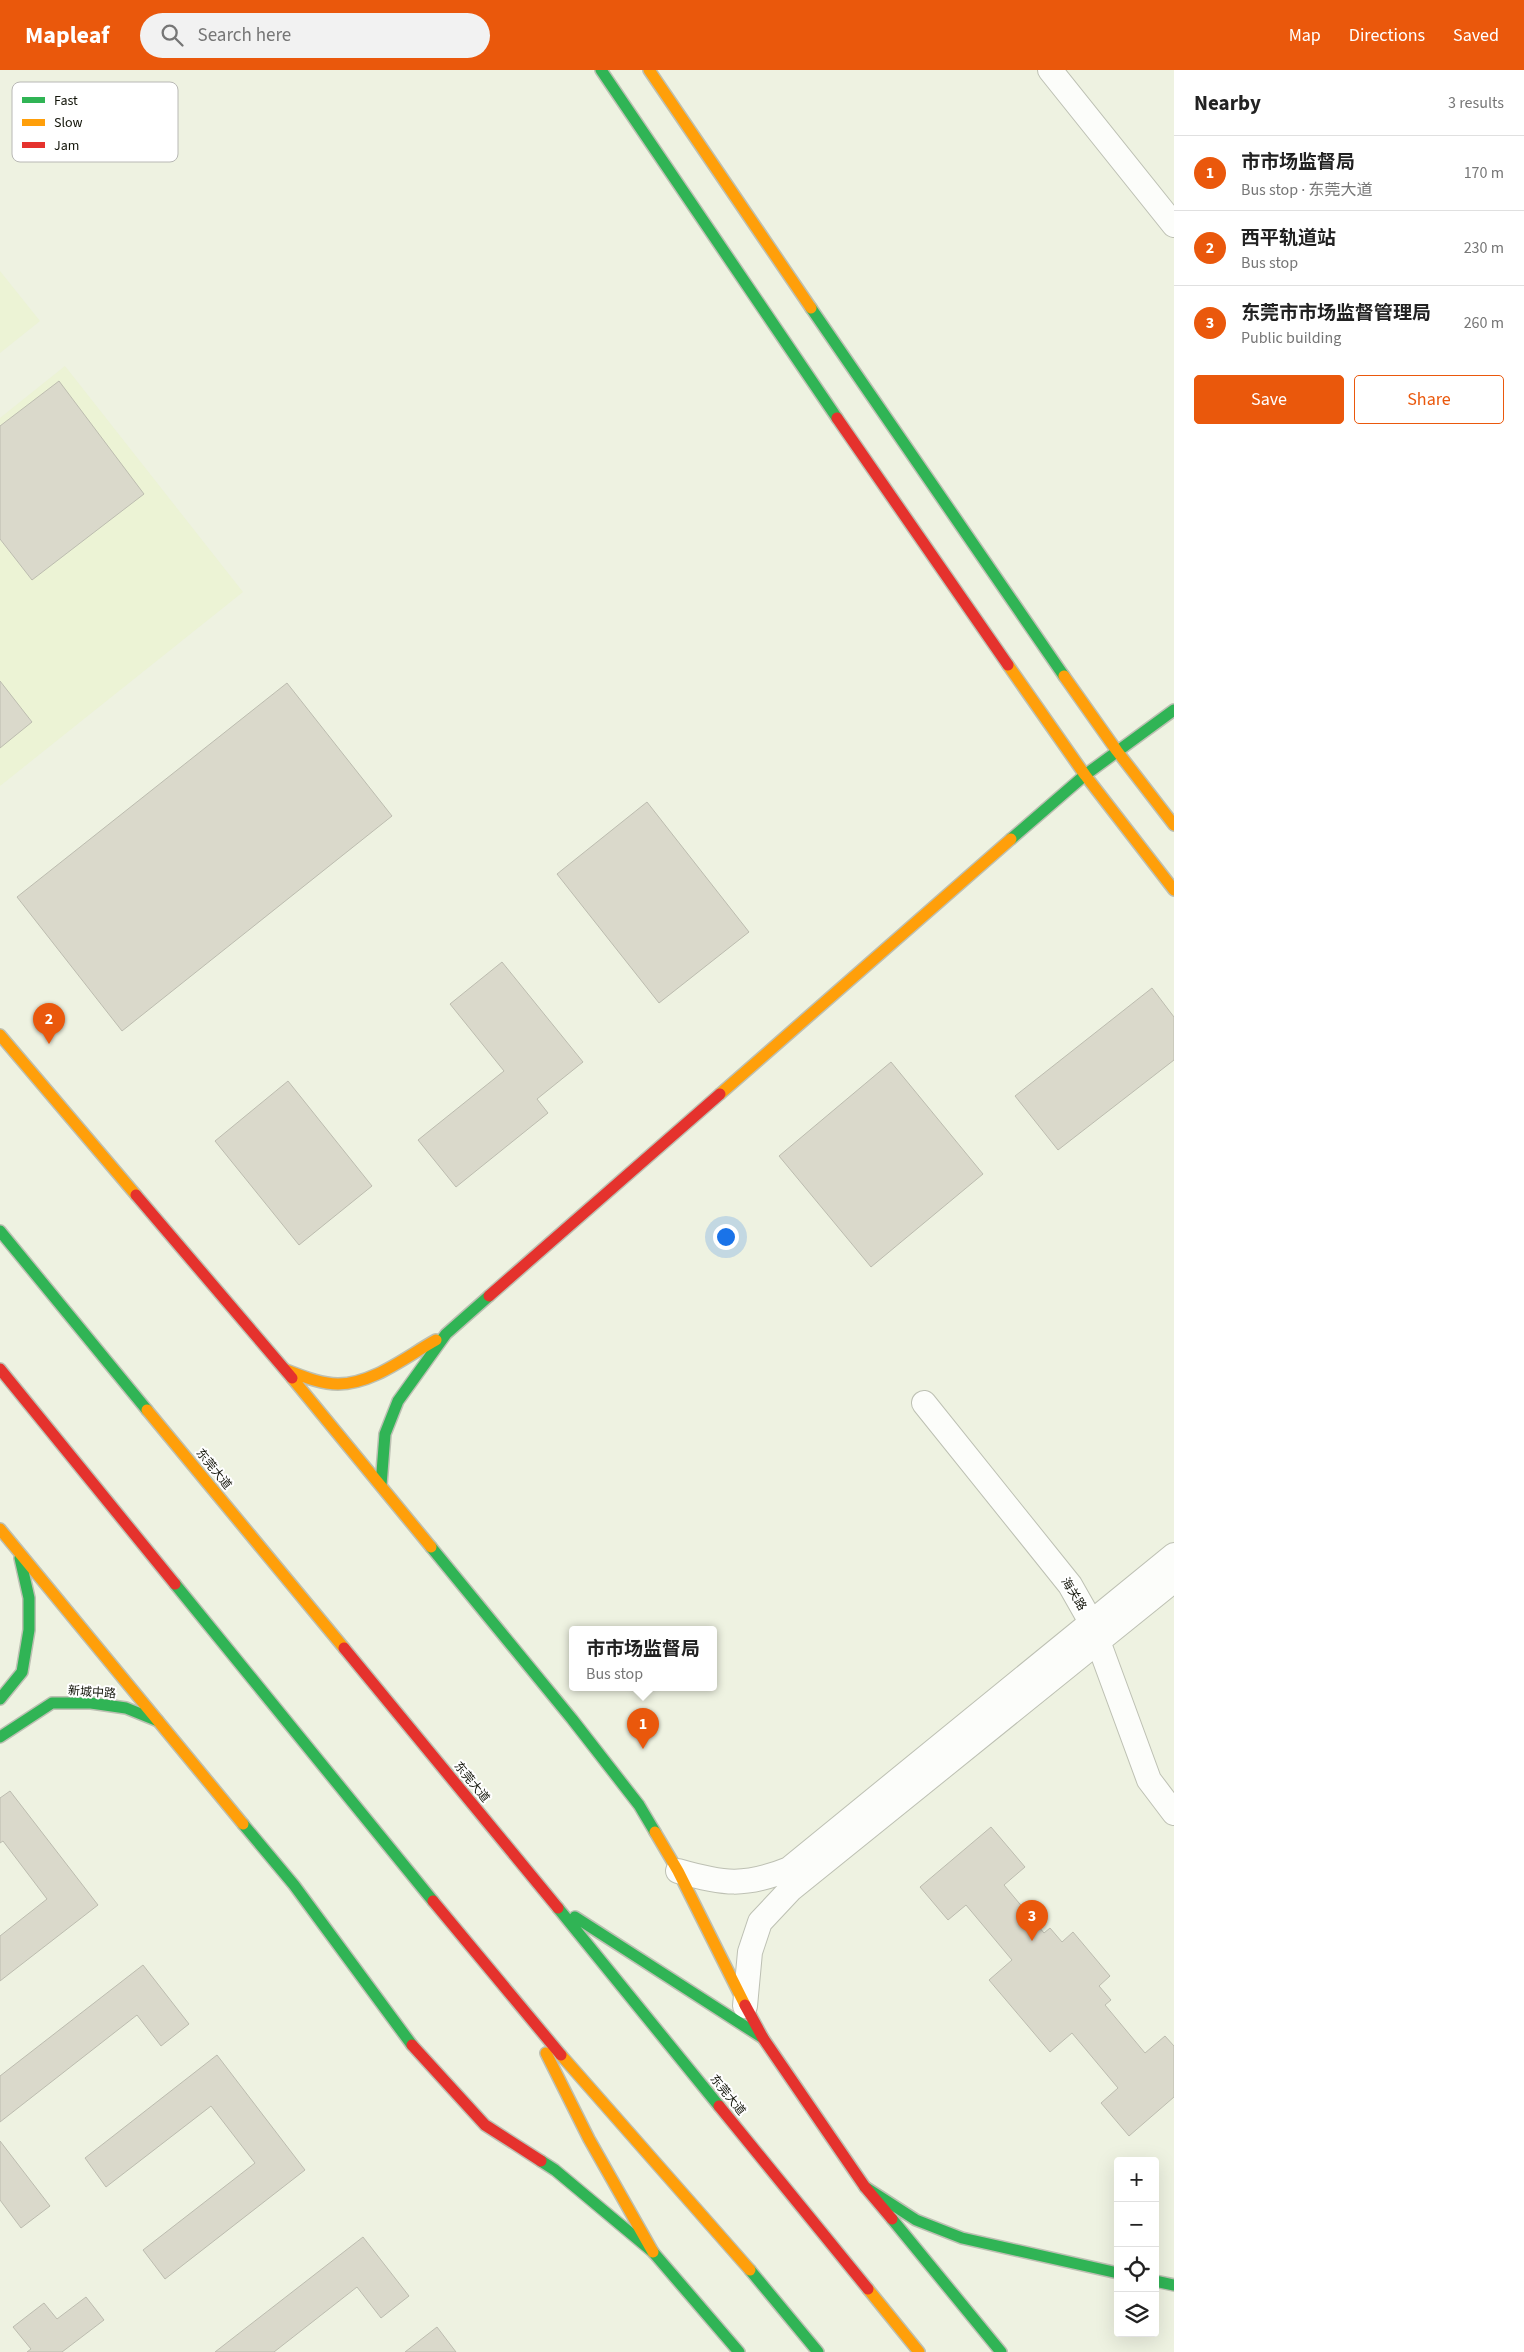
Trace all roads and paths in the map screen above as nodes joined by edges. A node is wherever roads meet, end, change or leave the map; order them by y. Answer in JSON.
{"nodes":[{"id":1,"x":601,"y":70,"type":"edge"},
{"id":2,"x":650,"y":70,"type":"edge"},
{"id":3,"x":1050,"y":70,"type":"edge"},
{"id":4,"x":1174,"y":225,"type":"edge"},
{"id":5,"x":1174,"y":710,"type":"edge"},
{"id":6,"x":1117,"y":751,"type":"junction"},
{"id":7,"x":1085,"y":775,"type":"junction"},
{"id":8,"x":1174,"y":825,"type":"edge"},
{"id":9,"x":1174,"y":890,"type":"edge"},
{"id":10,"x":0,"y":1035,"type":"edge"},
{"id":11,"x":0,"y":1231,"type":"edge"},
{"id":12,"x":446,"y":1334,"type":"junction"},
{"id":13,"x":0,"y":1369,"type":"edge"},
{"id":14,"x":286,"y":1370,"type":"junction"},
{"id":15,"x":924,"y":1403,"type":"dead end"},
{"id":16,"x":381,"y":1485,"type":"junction"},
{"id":17,"x":0,"y":1529,"type":"edge"},
{"id":18,"x":18,"y":1552,"type":"junction"},
{"id":19,"x":1174,"y":1555,"type":"edge"},
{"id":20,"x":1174,"y":1580,"type":"edge"},
{"id":21,"x":1095,"y":1632,"type":"junction"},
{"id":22,"x":0,"y":1699,"type":"edge"},
{"id":23,"x":159,"y":1722,"type":"junction"},
{"id":24,"x":0,"y":1737,"type":"edge"},
{"id":25,"x":1174,"y":1813,"type":"edge"},
{"id":26,"x":678,"y":1871,"type":"junction"},
{"id":27,"x":555,"y":1904,"type":"junction"},
{"id":28,"x":746,"y":2006,"type":"junction"},
{"id":29,"x":527,"y":2016,"type":"junction"},
{"id":30,"x":763,"y":2038,"type":"junction"},
{"id":31,"x":865,"y":2187,"type":"junction"},
{"id":32,"x":654,"y":2252,"type":"junction"},
{"id":33,"x":1114,"y":2272,"type":"edge"},
{"id":34,"x":1159,"y":2282,"type":"edge"},
{"id":35,"x":1174,"y":2285,"type":"edge"},
{"id":36,"x":739,"y":2352,"type":"edge"},
{"id":37,"x":818,"y":2352,"type":"edge"},
{"id":38,"x":919,"y":2352,"type":"edge"},
{"id":39,"x":1001,"y":2352,"type":"edge"}],
"edges":[{"from":1,"to":7,"type":"main road"},
{"from":2,"to":6,"type":"main road"},
{"from":3,"to":4,"type":"street"},
{"from":5,"to":6,"type":"main road"},
{"from":6,"to":7,"type":"main road"},
{"from":6,"to":8,"type":"main road"},
{"from":7,"to":9,"type":"main road"},
{"from":7,"to":12,"type":"main road"},
{"from":10,"to":14,"type":"main road"},
{"from":11,"to":27,"type":"main road","name":"东莞大道"},
{"from":12,"to":14,"type":"main road"},
{"from":12,"to":16,"type":"main road"},
{"from":13,"to":29,"type":"main road"},
{"from":14,"to":16,"type":"main road"},
{"from":15,"to":21,"type":"street","name":"海关路"},
{"from":16,"to":26,"type":"main road"},
{"from":17,"to":18,"type":"main road"},
{"from":18,"to":22,"type":"main road"},
{"from":18,"to":23,"type":"main road"},
{"from":19,"to":21,"type":"street"},
{"from":20,"to":21,"type":"street"},
{"from":21,"to":25,"type":"street","name":"海关路"},
{"from":21,"to":26,"type":"street"},
{"from":21,"to":28,"type":"street"},
{"from":23,"to":24,"type":"main road","name":"新城中路"},
{"from":23,"to":32,"type":"main road"},
{"from":26,"to":28,"type":"main road"},
{"from":27,"to":30,"type":"main road"},
{"from":27,"to":38,"type":"main road","name":"东莞大道"},
{"from":28,"to":30,"type":"main road"},
{"from":29,"to":32,"type":"main road"},
{"from":29,"to":37,"type":"main road"},
{"from":30,"to":31,"type":"main road"},
{"from":31,"to":33,"type":"main road"},
{"from":31,"to":39,"type":"main road"},
{"from":32,"to":36,"type":"main road"},
{"from":34,"to":35,"type":"main road"}]}
